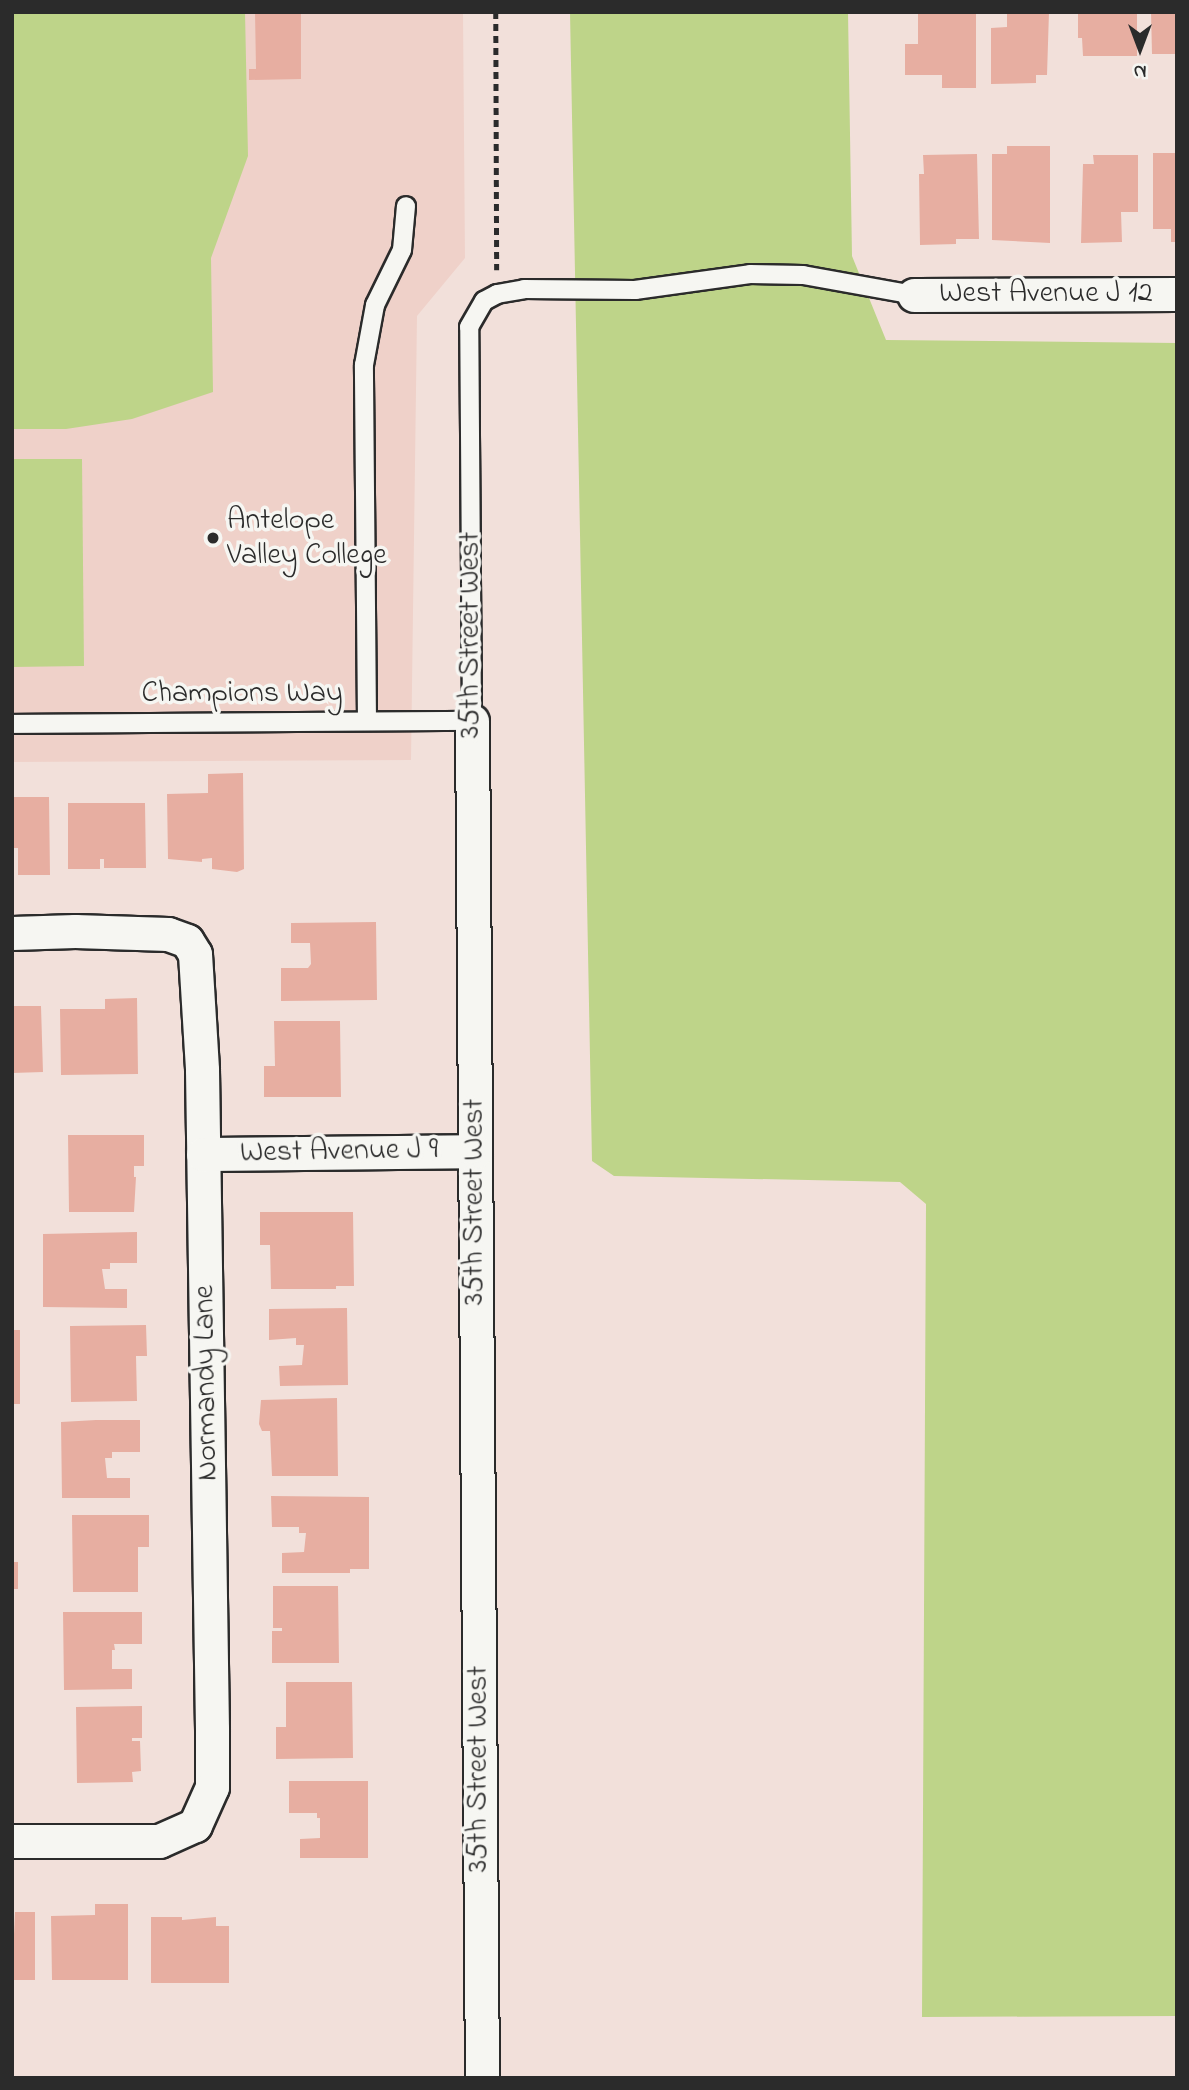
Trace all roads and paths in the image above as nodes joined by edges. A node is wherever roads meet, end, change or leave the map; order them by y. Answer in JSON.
{"nodes":[{"id":1,"x":496,"y":12,"type":"edge"},
{"id":2,"x":406,"y":206,"type":"dead end"},
{"id":3,"x":1177,"y":293,"type":"edge"},
{"id":4,"x":498,"y":294,"type":"junction"},
{"id":5,"x":914,"y":295,"type":"joint"},
{"id":6,"x":368,"y":721,"type":"junction"},
{"id":7,"x":472,"y":721,"type":"junction"},
{"id":8,"x":12,"y":724,"type":"edge"},
{"id":9,"x":12,"y":933,"type":"edge"},
{"id":10,"x":475,"y":1151,"type":"junction"},
{"id":11,"x":203,"y":1154,"type":"junction"},
{"id":12,"x":12,"y":1841,"type":"edge"},
{"id":13,"x":482,"y":2078,"type":"edge"}],
"edges":[{"from":1,"to":4,"type":"path"},
{"from":2,"to":6,"type":"lane"},
{"from":3,"to":5,"type":"street","name":"West Avenue J 12"},
{"from":4,"to":5,"type":"lane"},
{"from":4,"to":7,"type":"lane","name":"35th Street West"},
{"from":6,"to":7,"type":"lane","name":"Champions Way"},
{"from":6,"to":8,"type":"lane","name":"Champions Way"},
{"from":7,"to":10,"type":"street","name":"35th Street West"},
{"from":9,"to":11,"type":"street","name":"Normandy Lane"},
{"from":10,"to":11,"type":"street","name":"West Avenue J 9"},
{"from":10,"to":13,"type":"street","name":"35th Street West"},
{"from":11,"to":12,"type":"street","name":"Normandy Lane"}]}
